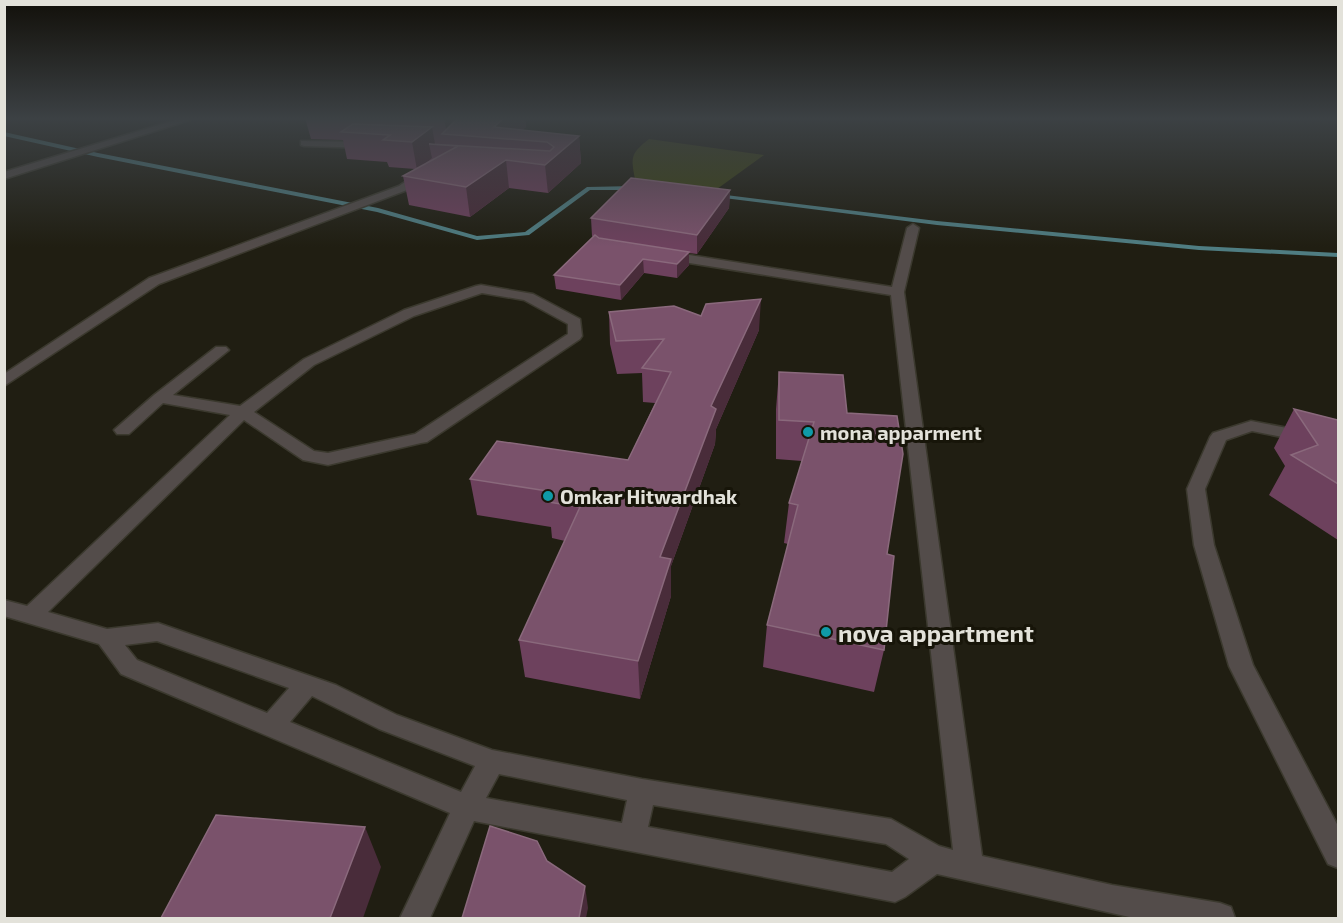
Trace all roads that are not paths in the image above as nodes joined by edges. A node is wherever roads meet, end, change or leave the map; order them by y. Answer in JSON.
{"nodes":[{"id":1,"x":54,"y":161,"type":"edge"},
{"id":2,"x":432,"y":165,"type":"edge"},
{"id":3,"x":4,"y":176,"type":"edge"},
{"id":4,"x":913,"y":228,"type":"dead end"},
{"id":5,"x":656,"y":254,"type":"edge"},
{"id":6,"x":897,"y":292,"type":"junction"},
{"id":7,"x":220,"y":350,"type":"dead end"},
{"id":8,"x":4,"y":381,"type":"edge"},
{"id":9,"x":160,"y":398,"type":"junction"},
{"id":10,"x":243,"y":412,"type":"junction"},
{"id":11,"x":123,"y":430,"type":"dead end"},
{"id":12,"x":1338,"y":452,"type":"edge"},
{"id":13,"x":4,"y":609,"type":"edge"},
{"id":14,"x":30,"y":617,"type":"junction"},
{"id":15,"x":107,"y":638,"type":"junction"},
{"id":16,"x":307,"y":685,"type":"junction"},
{"id":17,"x":271,"y":726,"type":"junction"},
{"id":18,"x":492,"y":761,"type":"junction"},
{"id":19,"x":642,"y":791,"type":"junction"},
{"id":20,"x":467,"y":807,"type":"junction"},
{"id":21,"x":632,"y":838,"type":"junction"},
{"id":22,"x":1338,"y":854,"type":"edge"},
{"id":23,"x":933,"y":860,"type":"junction"},
{"id":24,"x":969,"y":868,"type":"junction"},
{"id":25,"x":1112,"y":909,"type":"edge"},
{"id":26,"x":415,"y":918,"type":"edge"},
{"id":27,"x":1220,"y":918,"type":"edge"}],
"edges":[{"from":1,"to":3,"type":"street"},
{"from":2,"to":8,"type":"street"},
{"from":4,"to":6,"type":"street"},
{"from":5,"to":6,"type":"street"},
{"from":6,"to":24,"type":"street"},
{"from":7,"to":9,"type":"street"},
{"from":9,"to":10,"type":"street"},
{"from":9,"to":11,"type":"street"},
{"from":10,"to":10,"type":"street"},
{"from":10,"to":14,"type":"street"},
{"from":12,"to":22,"type":"street"},
{"from":13,"to":14,"type":"street"},
{"from":14,"to":15,"type":"street"},
{"from":15,"to":16,"type":"street"},
{"from":15,"to":17,"type":"street"},
{"from":16,"to":17,"type":"street"},
{"from":16,"to":18,"type":"street"},
{"from":17,"to":20,"type":"street"},
{"from":18,"to":19,"type":"street"},
{"from":18,"to":20,"type":"street"},
{"from":19,"to":21,"type":"street"},
{"from":19,"to":23,"type":"street"},
{"from":20,"to":21,"type":"street"},
{"from":20,"to":26,"type":"street"},
{"from":21,"to":23,"type":"street"},
{"from":23,"to":24,"type":"street"},
{"from":24,"to":25,"type":"street"},
{"from":25,"to":27,"type":"street"}]}
